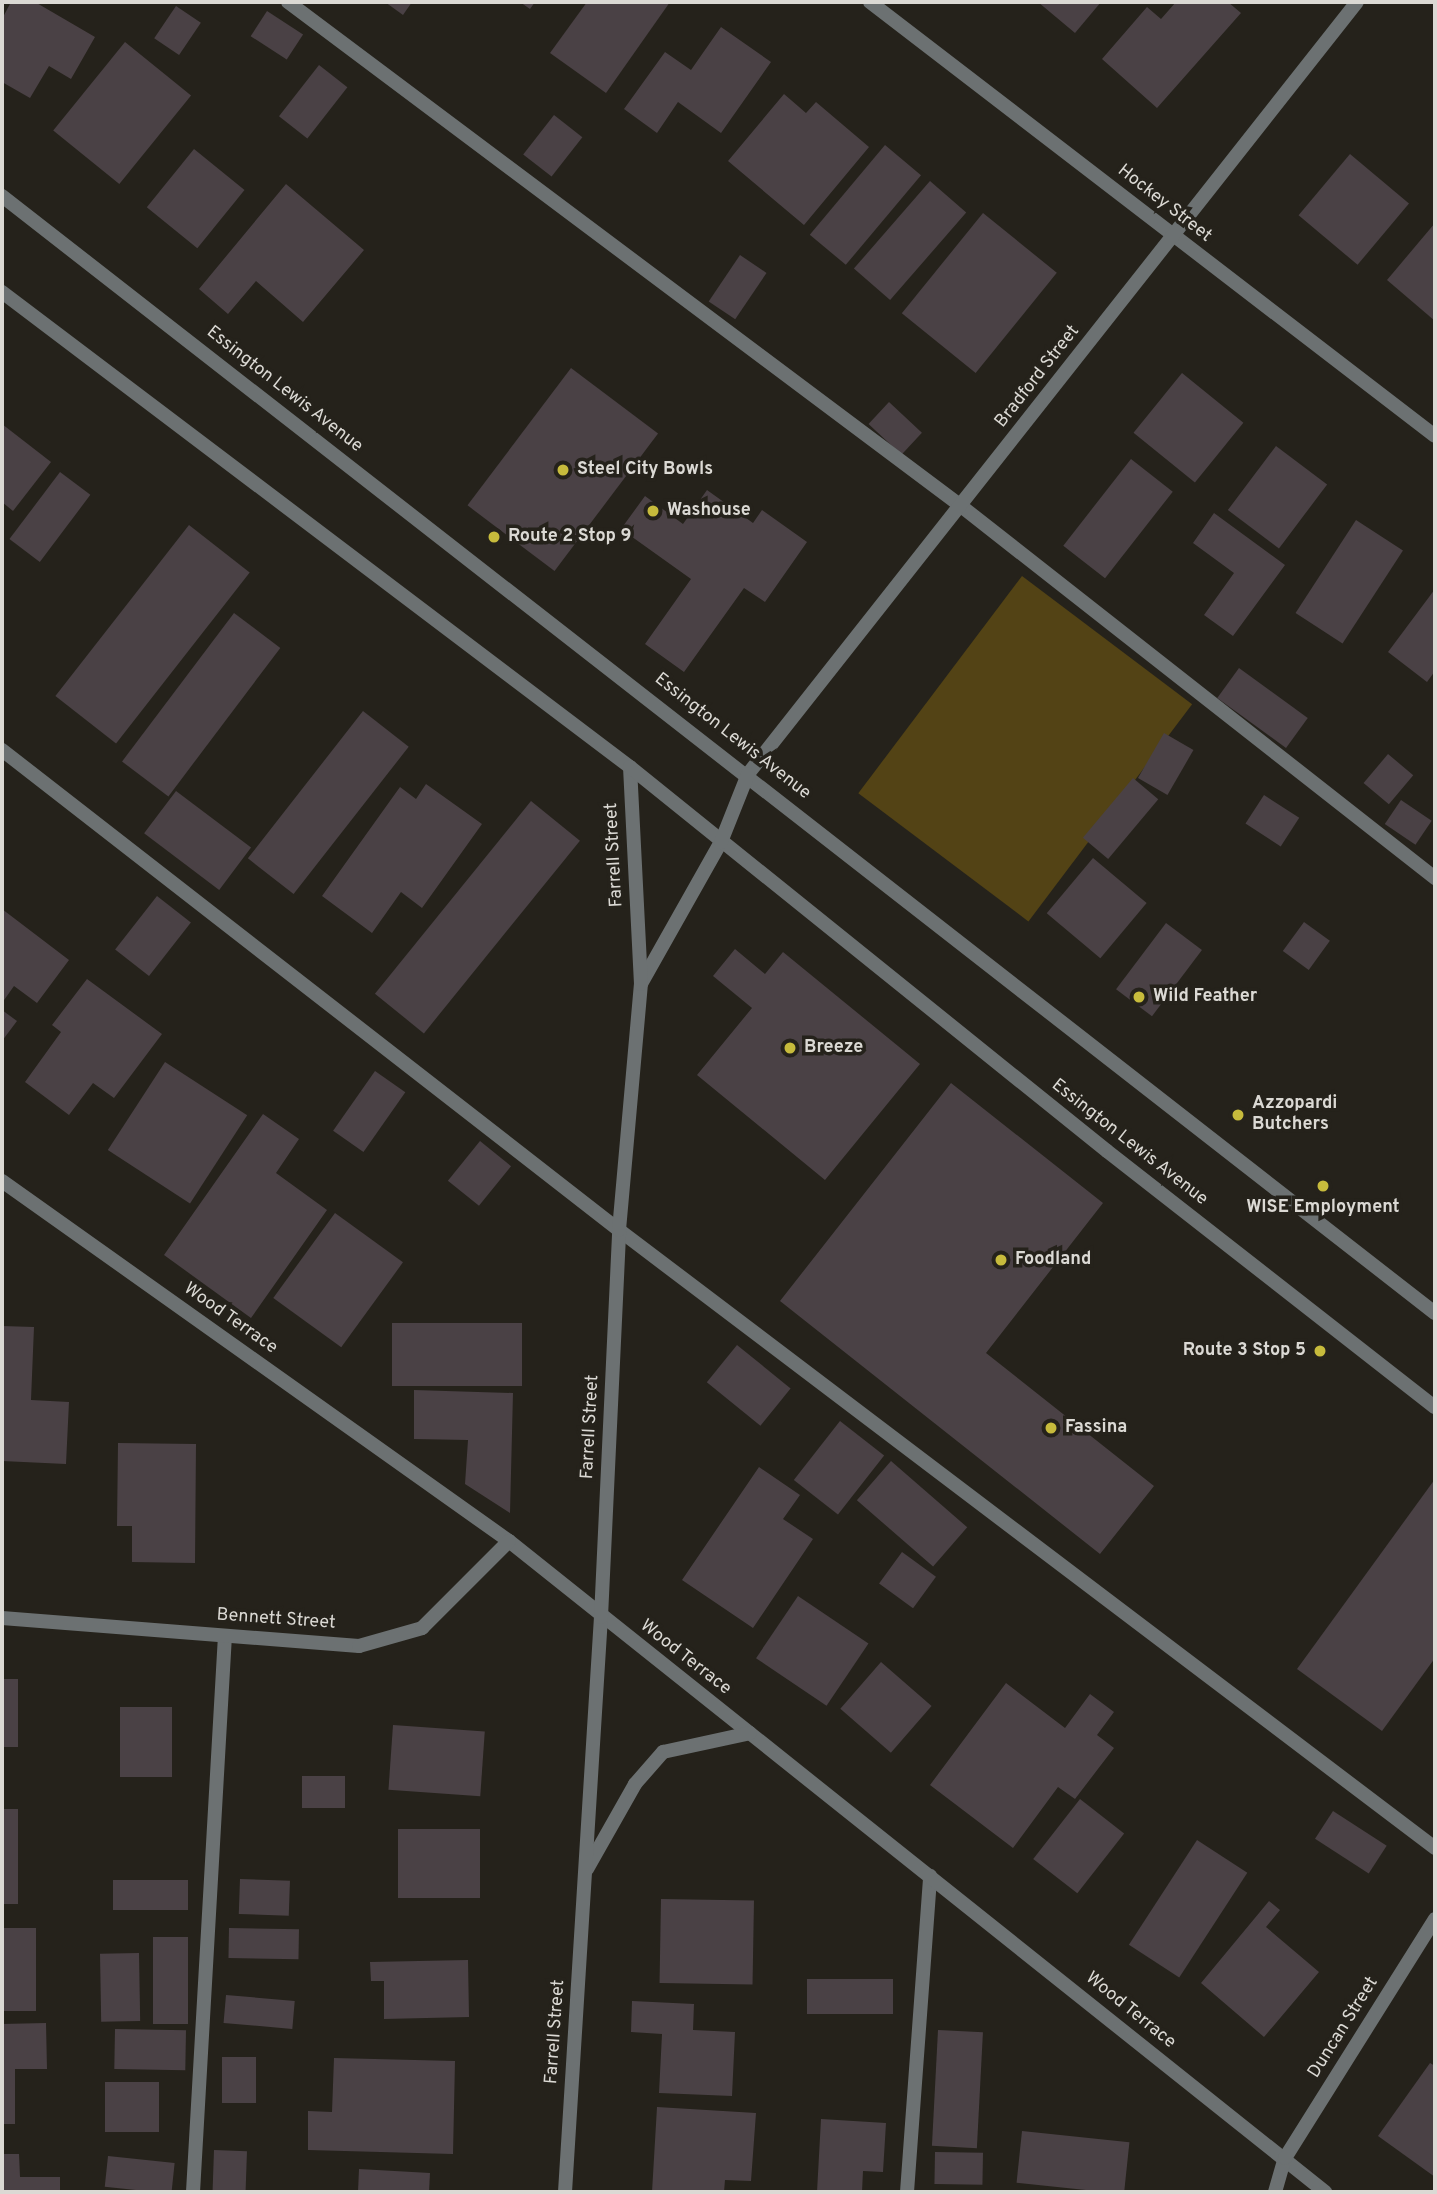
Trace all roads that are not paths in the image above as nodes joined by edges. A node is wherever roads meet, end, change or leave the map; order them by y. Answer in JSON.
{"nodes":[{"id":1,"x":288,"y":2,"type":"edge"},
{"id":2,"x":870,"y":2,"type":"edge"},
{"id":3,"x":1357,"y":2,"type":"edge"},
{"id":4,"x":2,"y":196,"type":"edge"},
{"id":5,"x":1174,"y":236,"type":"junction"},
{"id":6,"x":2,"y":292,"type":"edge"},
{"id":7,"x":1435,"y":436,"type":"edge"},
{"id":8,"x":961,"y":506,"type":"junction"},
{"id":9,"x":2,"y":750,"type":"edge"},
{"id":10,"x":630,"y":767,"type":"junction"},
{"id":11,"x":748,"y":774,"type":"junction"},
{"id":12,"x":721,"y":842,"type":"junction"},
{"id":13,"x":1435,"y":878,"type":"edge"},
{"id":14,"x":641,"y":984,"type":"junction"},
{"id":15,"x":2,"y":1181,"type":"edge"},
{"id":16,"x":620,"y":1230,"type":"junction"},
{"id":17,"x":1435,"y":1313,"type":"edge"},
{"id":18,"x":1435,"y":1407,"type":"edge"},
{"id":19,"x":509,"y":1541,"type":"junction"},
{"id":20,"x":601,"y":1617,"type":"junction"},
{"id":21,"x":2,"y":1618,"type":"edge"},
{"id":22,"x":225,"y":1636,"type":"junction"},
{"id":23,"x":750,"y":1733,"type":"junction"},
{"id":24,"x":1435,"y":1848,"type":"edge"},
{"id":25,"x":585,"y":1874,"type":"junction"},
{"id":26,"x":930,"y":1876,"type":"junction"},
{"id":27,"x":1435,"y":1919,"type":"edge"},
{"id":28,"x":1285,"y":2158,"type":"junction"},
{"id":29,"x":192,"y":2192,"type":"edge"},
{"id":30,"x":565,"y":2192,"type":"edge"},
{"id":31,"x":907,"y":2192,"type":"edge"},
{"id":32,"x":1275,"y":2192,"type":"edge"},
{"id":33,"x":1325,"y":2192,"type":"edge"}],
"edges":[{"from":1,"to":8,"type":"street"},
{"from":2,"to":5,"type":"street","name":"Hockey Street"},
{"from":3,"to":5,"type":"street","name":"Bradford Street"},
{"from":4,"to":11,"type":"street","name":"Essington Lewis Avenue"},
{"from":5,"to":7,"type":"street","name":"Hockey Street"},
{"from":5,"to":8,"type":"street","name":"Bradford Street"},
{"from":6,"to":10,"type":"street","name":"Essington Lewis Avenue"},
{"from":8,"to":11,"type":"street","name":"Bradford Street"},
{"from":8,"to":13,"type":"street"},
{"from":9,"to":16,"type":"street"},
{"from":10,"to":12,"type":"street","name":"Essington Lewis Avenue"},
{"from":10,"to":14,"type":"street","name":"Farrell Street"},
{"from":11,"to":12,"type":"street","name":"Bradford Street"},
{"from":11,"to":17,"type":"street","name":"Essington Lewis Avenue"},
{"from":12,"to":14,"type":"street","name":"Farrell Street"},
{"from":12,"to":18,"type":"street","name":"Essington Lewis Avenue"},
{"from":14,"to":16,"type":"street","name":"Farrell Street"},
{"from":15,"to":19,"type":"street","name":"Wood Terrace"},
{"from":16,"to":20,"type":"street","name":"Farrell Street"},
{"from":16,"to":24,"type":"street"},
{"from":19,"to":20,"type":"street","name":"Wood Terrace"},
{"from":19,"to":22,"type":"street","name":"Bennett Street"},
{"from":20,"to":23,"type":"street","name":"Wood Terrace"},
{"from":20,"to":25,"type":"street","name":"Farrell Street"},
{"from":21,"to":22,"type":"street","name":"Bennett Street"},
{"from":22,"to":29,"type":"street"},
{"from":23,"to":25,"type":"street","name":"Farrell Street"},
{"from":23,"to":26,"type":"street","name":"Wood Terrace"},
{"from":25,"to":30,"type":"street","name":"Farrell Street"},
{"from":26,"to":28,"type":"street","name":"Wood Terrace"},
{"from":26,"to":31,"type":"street"},
{"from":27,"to":28,"type":"street","name":"Duncan Street"},
{"from":28,"to":32,"type":"street","name":"Duncan Street"},
{"from":28,"to":33,"type":"street","name":"Wood Terrace"}]}
